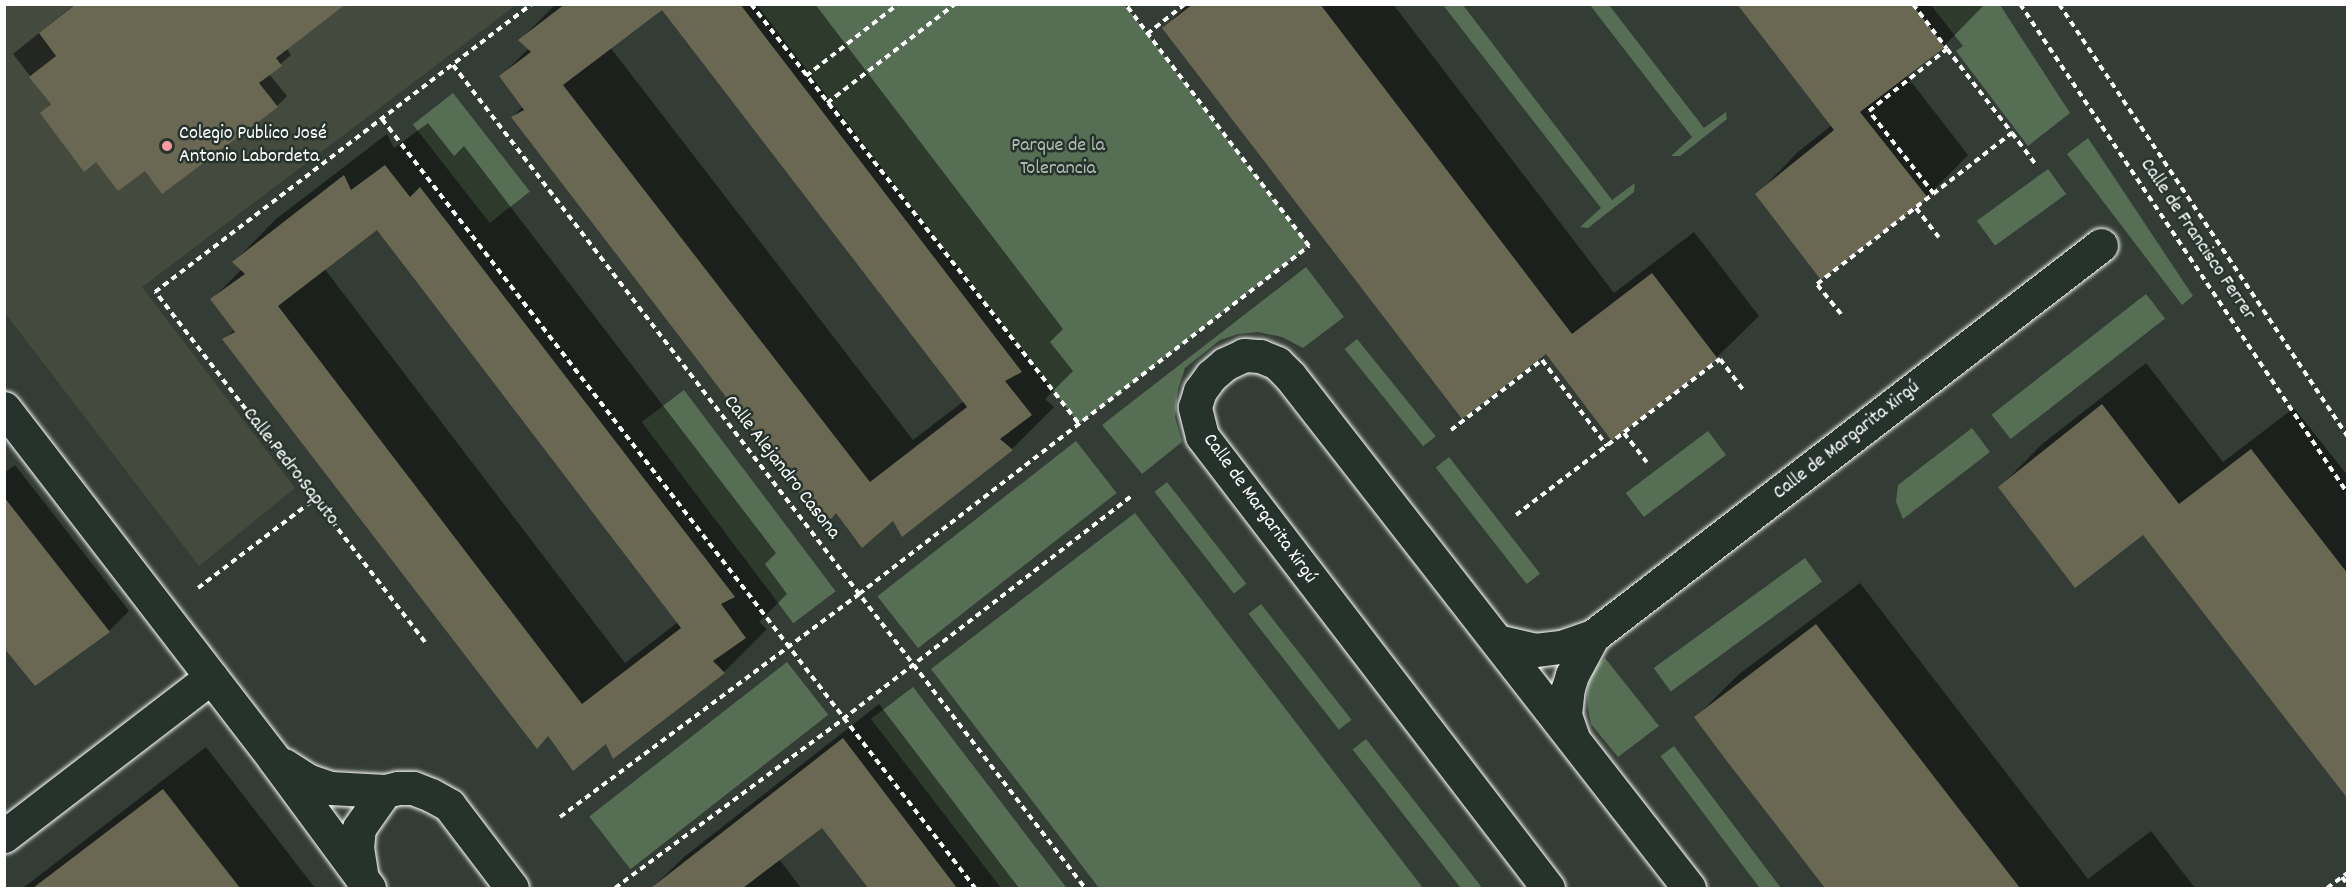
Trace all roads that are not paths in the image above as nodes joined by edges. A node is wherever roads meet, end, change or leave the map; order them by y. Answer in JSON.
{"nodes":[{"id":1,"x":2101,"y":245,"type":"dead end"},
{"id":2,"x":4,"y":408,"type":"edge"},
{"id":3,"x":1593,"y":636,"type":"junction"},
{"id":4,"x":1497,"y":641,"type":"junction"},
{"id":5,"x":211,"y":677,"type":"junction"},
{"id":6,"x":1575,"y":744,"type":"junction"},
{"id":7,"x":274,"y":759,"type":"junction"},
{"id":8,"x":385,"y":791,"type":"junction"},
{"id":9,"x":4,"y":836,"type":"edge"},
{"id":10,"x":366,"y":884,"type":"edge"},
{"id":11,"x":512,"y":888,"type":"edge"},
{"id":12,"x":1548,"y":888,"type":"edge"},
{"id":13,"x":1689,"y":888,"type":"edge"}],
"edges":[{"from":1,"to":3,"type":"street","name":"Calle de Margarita Xirgú"},
{"from":2,"to":5,"type":"street"},
{"from":3,"to":4,"type":"street","name":"Calle de Margarita Xirgú"},
{"from":3,"to":6,"type":"street","name":"Calle de Margarita Xirgú"},
{"from":4,"to":6,"type":"street","name":"Calle de Margarita Xirgú"},
{"from":4,"to":12,"type":"street","name":"Calle de Margarita Xirgú"},
{"from":5,"to":7,"type":"street"},
{"from":5,"to":9,"type":"street"},
{"from":6,"to":13,"type":"street","name":"Calle de Margarita Xirgú"},
{"from":7,"to":8,"type":"street"},
{"from":7,"to":10,"type":"street"},
{"from":8,"to":10,"type":"street"},
{"from":8,"to":11,"type":"street"}]}
